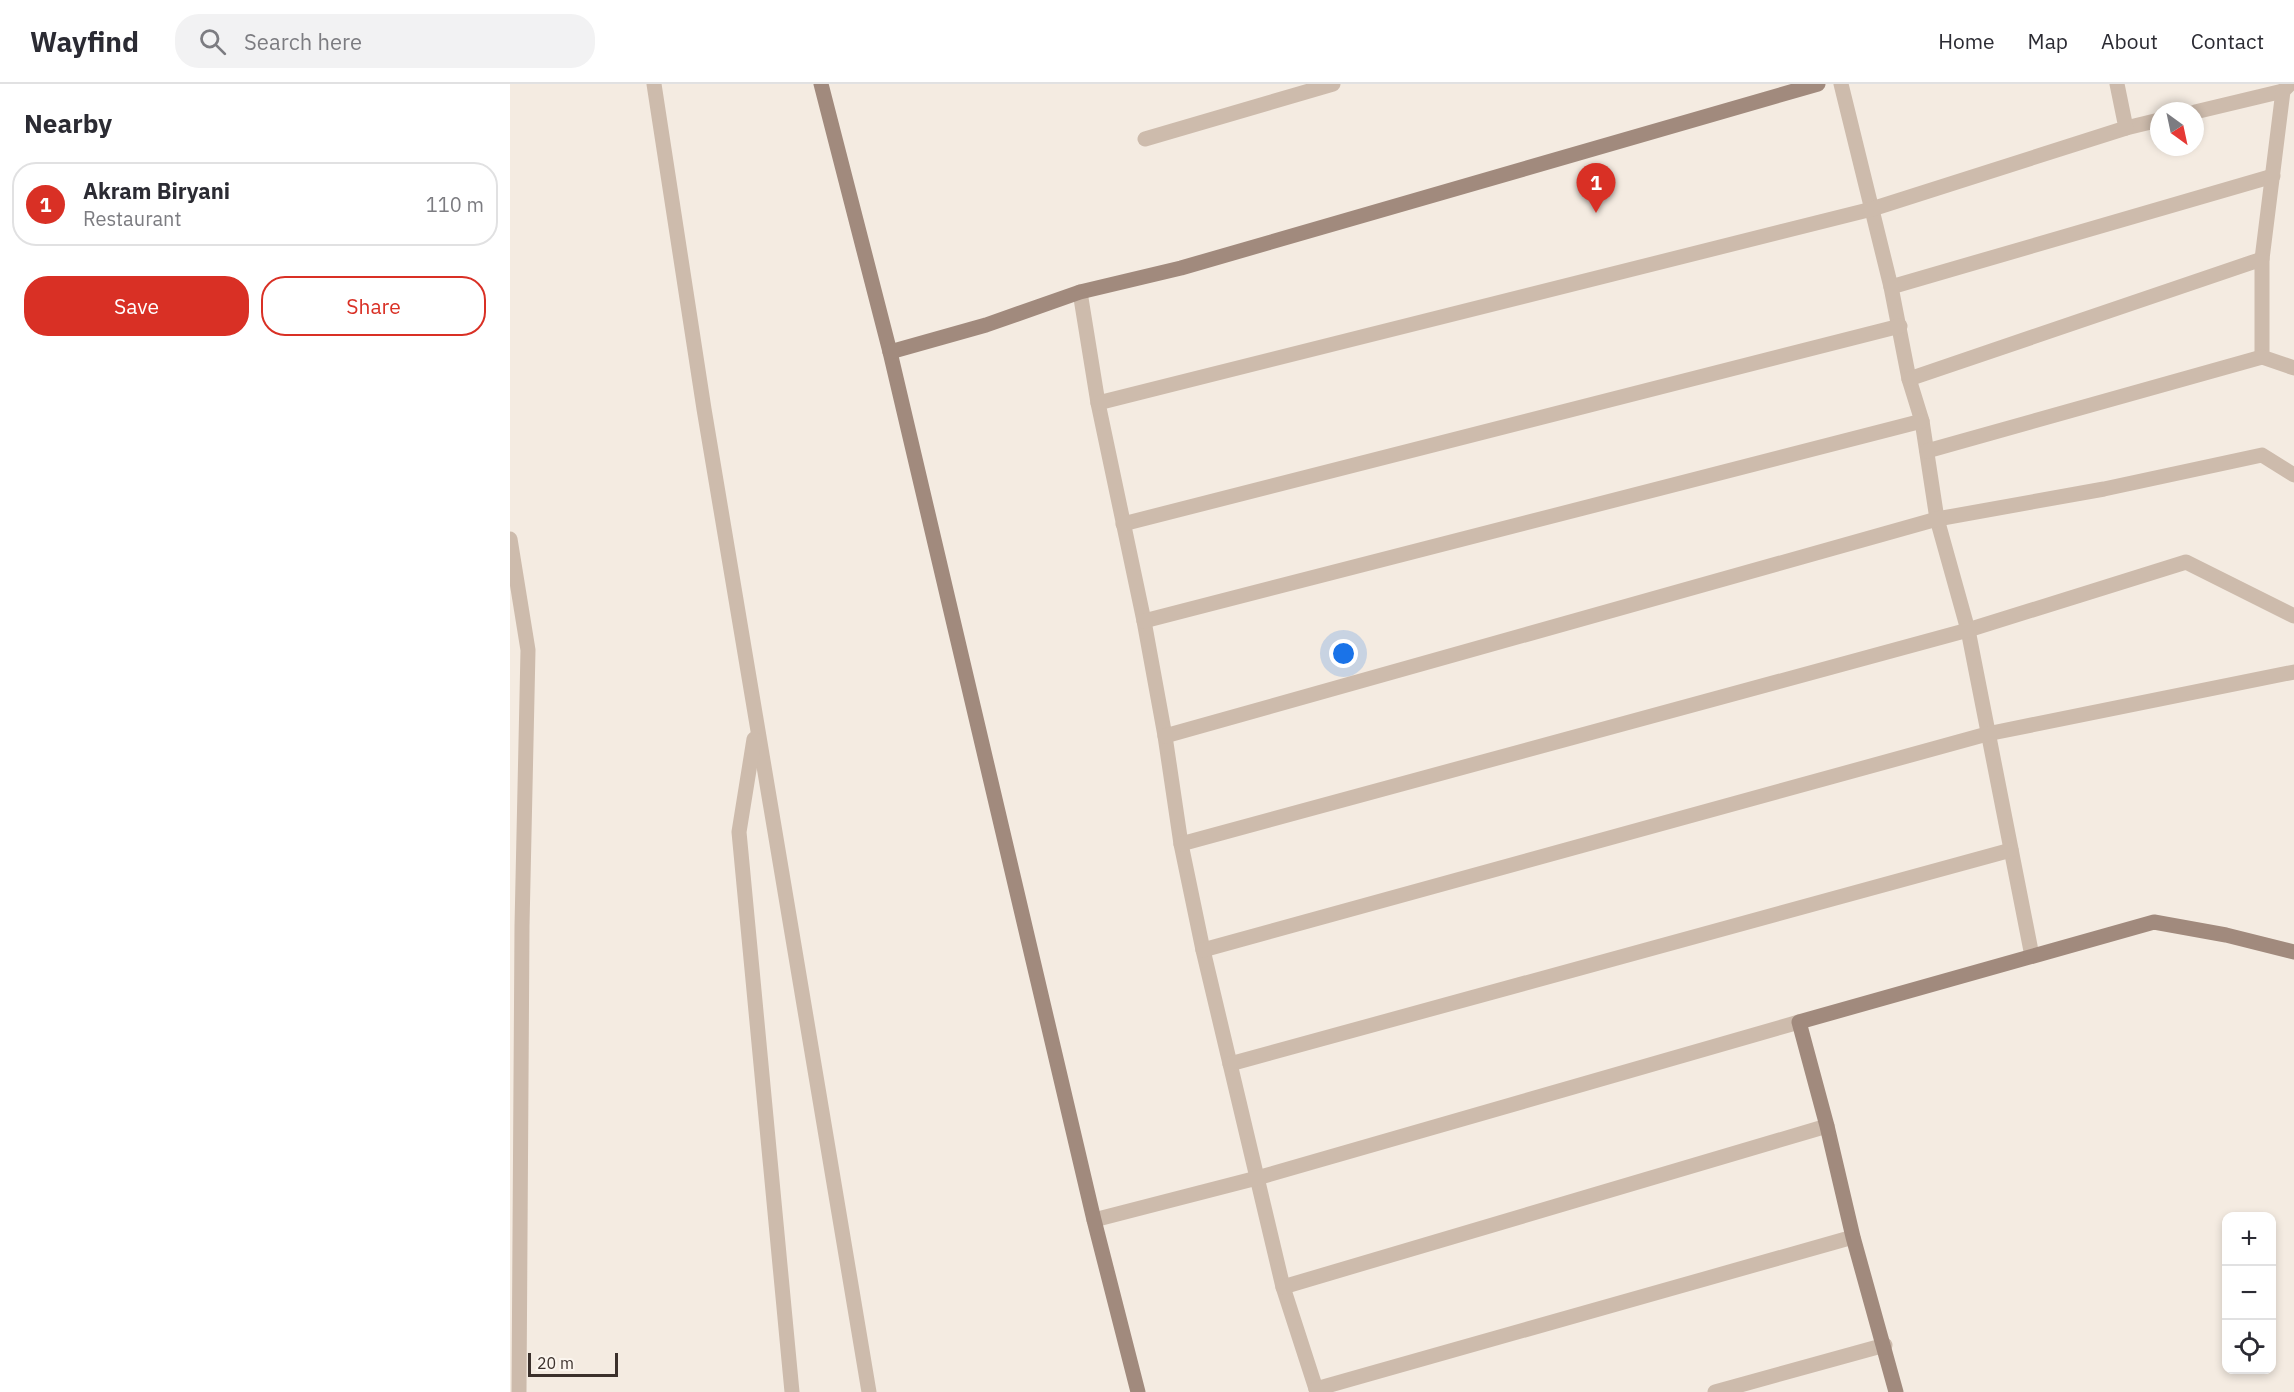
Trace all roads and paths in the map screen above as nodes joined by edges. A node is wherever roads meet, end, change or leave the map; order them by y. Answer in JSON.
{"nodes":[{"id":1,"x":654,"y":84,"type":"edge"},
{"id":2,"x":821,"y":84,"type":"edge"},
{"id":3,"x":1333,"y":84,"type":"edge"},
{"id":4,"x":1818,"y":84,"type":"edge"},
{"id":5,"x":1841,"y":84,"type":"edge"},
{"id":6,"x":2117,"y":84,"type":"edge"},
{"id":7,"x":2287,"y":87,"type":"edge"},
{"id":8,"x":2204,"y":109,"type":"edge"},
{"id":9,"x":2150,"y":122,"type":"edge"},
{"id":10,"x":2127,"y":128,"type":"junction"},
{"id":11,"x":1145,"y":139,"type":"dead end"},
{"id":12,"x":2272,"y":176,"type":"junction"},
{"id":13,"x":1872,"y":209,"type":"junction"},
{"id":14,"x":2262,"y":259,"type":"junction"},
{"id":15,"x":1891,"y":287,"type":"junction"},
{"id":16,"x":1080,"y":292,"type":"junction"},
{"id":17,"x":1899,"y":326,"type":"junction"},
{"id":18,"x":890,"y":352,"type":"junction"},
{"id":19,"x":2262,"y":357,"type":"junction"},
{"id":20,"x":2294,"y":368,"type":"edge"},
{"id":21,"x":1909,"y":379,"type":"junction"},
{"id":22,"x":1098,"y":403,"type":"junction"},
{"id":23,"x":1922,"y":421,"type":"junction"},
{"id":24,"x":1926,"y":451,"type":"junction"},
{"id":25,"x":2294,"y":474,"type":"edge"},
{"id":26,"x":1937,"y":519,"type":"junction"},
{"id":27,"x":1123,"y":524,"type":"junction"},
{"id":28,"x":510,"y":539,"type":"edge"},
{"id":29,"x":2294,"y":616,"type":"edge"},
{"id":30,"x":1144,"y":621,"type":"junction"},
{"id":31,"x":1968,"y":630,"type":"junction"},
{"id":32,"x":2294,"y":672,"type":"edge"},
{"id":33,"x":756,"y":724,"type":"junction"},
{"id":34,"x":1987,"y":734,"type":"junction"},
{"id":35,"x":1165,"y":736,"type":"junction"},
{"id":36,"x":1181,"y":844,"type":"junction"},
{"id":37,"x":2011,"y":850,"type":"junction"},
{"id":38,"x":1203,"y":950,"type":"junction"},
{"id":39,"x":2294,"y":952,"type":"edge"},
{"id":40,"x":2032,"y":956,"type":"junction"},
{"id":41,"x":516,"y":999,"type":"edge"},
{"id":42,"x":1799,"y":1022,"type":"junction"},
{"id":43,"x":1230,"y":1064,"type":"junction"},
{"id":44,"x":1827,"y":1126,"type":"junction"},
{"id":45,"x":1257,"y":1178,"type":"junction"},
{"id":46,"x":1094,"y":1220,"type":"junction"},
{"id":47,"x":1853,"y":1237,"type":"junction"},
{"id":48,"x":1283,"y":1287,"type":"junction"},
{"id":49,"x":1885,"y":1346,"type":"junction"},
{"id":50,"x":1316,"y":1391,"type":"edge"},
{"id":51,"x":519,"y":1392,"type":"edge"},
{"id":52,"x":792,"y":1392,"type":"edge"},
{"id":53,"x":870,"y":1392,"type":"edge"},
{"id":54,"x":1138,"y":1392,"type":"edge"},
{"id":55,"x":1715,"y":1392,"type":"edge"},
{"id":56,"x":1896,"y":1392,"type":"edge"}],
"edges":[{"from":1,"to":33,"type":"street"},
{"from":2,"to":18,"type":"street"},
{"from":3,"to":11,"type":"street"},
{"from":4,"to":16,"type":"street"},
{"from":5,"to":13,"type":"street"},
{"from":6,"to":10,"type":"street"},
{"from":7,"to":8,"type":"street"},
{"from":7,"to":12,"type":"street"},
{"from":9,"to":10,"type":"street"},
{"from":10,"to":13,"type":"street"},
{"from":12,"to":14,"type":"street"},
{"from":12,"to":15,"type":"street"},
{"from":13,"to":15,"type":"street"},
{"from":13,"to":22,"type":"street"},
{"from":14,"to":19,"type":"street"},
{"from":14,"to":21,"type":"street"},
{"from":15,"to":17,"type":"street"},
{"from":16,"to":18,"type":"street"},
{"from":16,"to":22,"type":"street"},
{"from":17,"to":21,"type":"street"},
{"from":17,"to":27,"type":"street"},
{"from":18,"to":46,"type":"street"},
{"from":19,"to":20,"type":"street"},
{"from":19,"to":24,"type":"street"},
{"from":21,"to":23,"type":"street"},
{"from":22,"to":27,"type":"street"},
{"from":23,"to":24,"type":"street"},
{"from":23,"to":30,"type":"street"},
{"from":24,"to":26,"type":"street"},
{"from":25,"to":26,"type":"street"},
{"from":26,"to":31,"type":"street"},
{"from":26,"to":35,"type":"street"},
{"from":27,"to":30,"type":"street"},
{"from":28,"to":41,"type":"street"},
{"from":29,"to":31,"type":"street"},
{"from":30,"to":35,"type":"street"},
{"from":31,"to":34,"type":"street"},
{"from":31,"to":36,"type":"street"},
{"from":32,"to":34,"type":"street"},
{"from":33,"to":52,"type":"street"},
{"from":33,"to":53,"type":"street"},
{"from":34,"to":37,"type":"street"},
{"from":34,"to":38,"type":"street"},
{"from":35,"to":36,"type":"street"},
{"from":36,"to":38,"type":"street"},
{"from":37,"to":40,"type":"street"},
{"from":37,"to":43,"type":"street"},
{"from":38,"to":43,"type":"street"},
{"from":39,"to":40,"type":"street"},
{"from":40,"to":42,"type":"street"},
{"from":41,"to":51,"type":"street"},
{"from":42,"to":44,"type":"street"},
{"from":42,"to":45,"type":"street"},
{"from":43,"to":45,"type":"street"},
{"from":44,"to":47,"type":"street"},
{"from":44,"to":48,"type":"street"},
{"from":45,"to":46,"type":"street"},
{"from":45,"to":48,"type":"street"},
{"from":46,"to":54,"type":"street"},
{"from":47,"to":49,"type":"street"},
{"from":47,"to":50,"type":"street"},
{"from":48,"to":50,"type":"street"},
{"from":49,"to":55,"type":"street"},
{"from":49,"to":56,"type":"street"}]}
